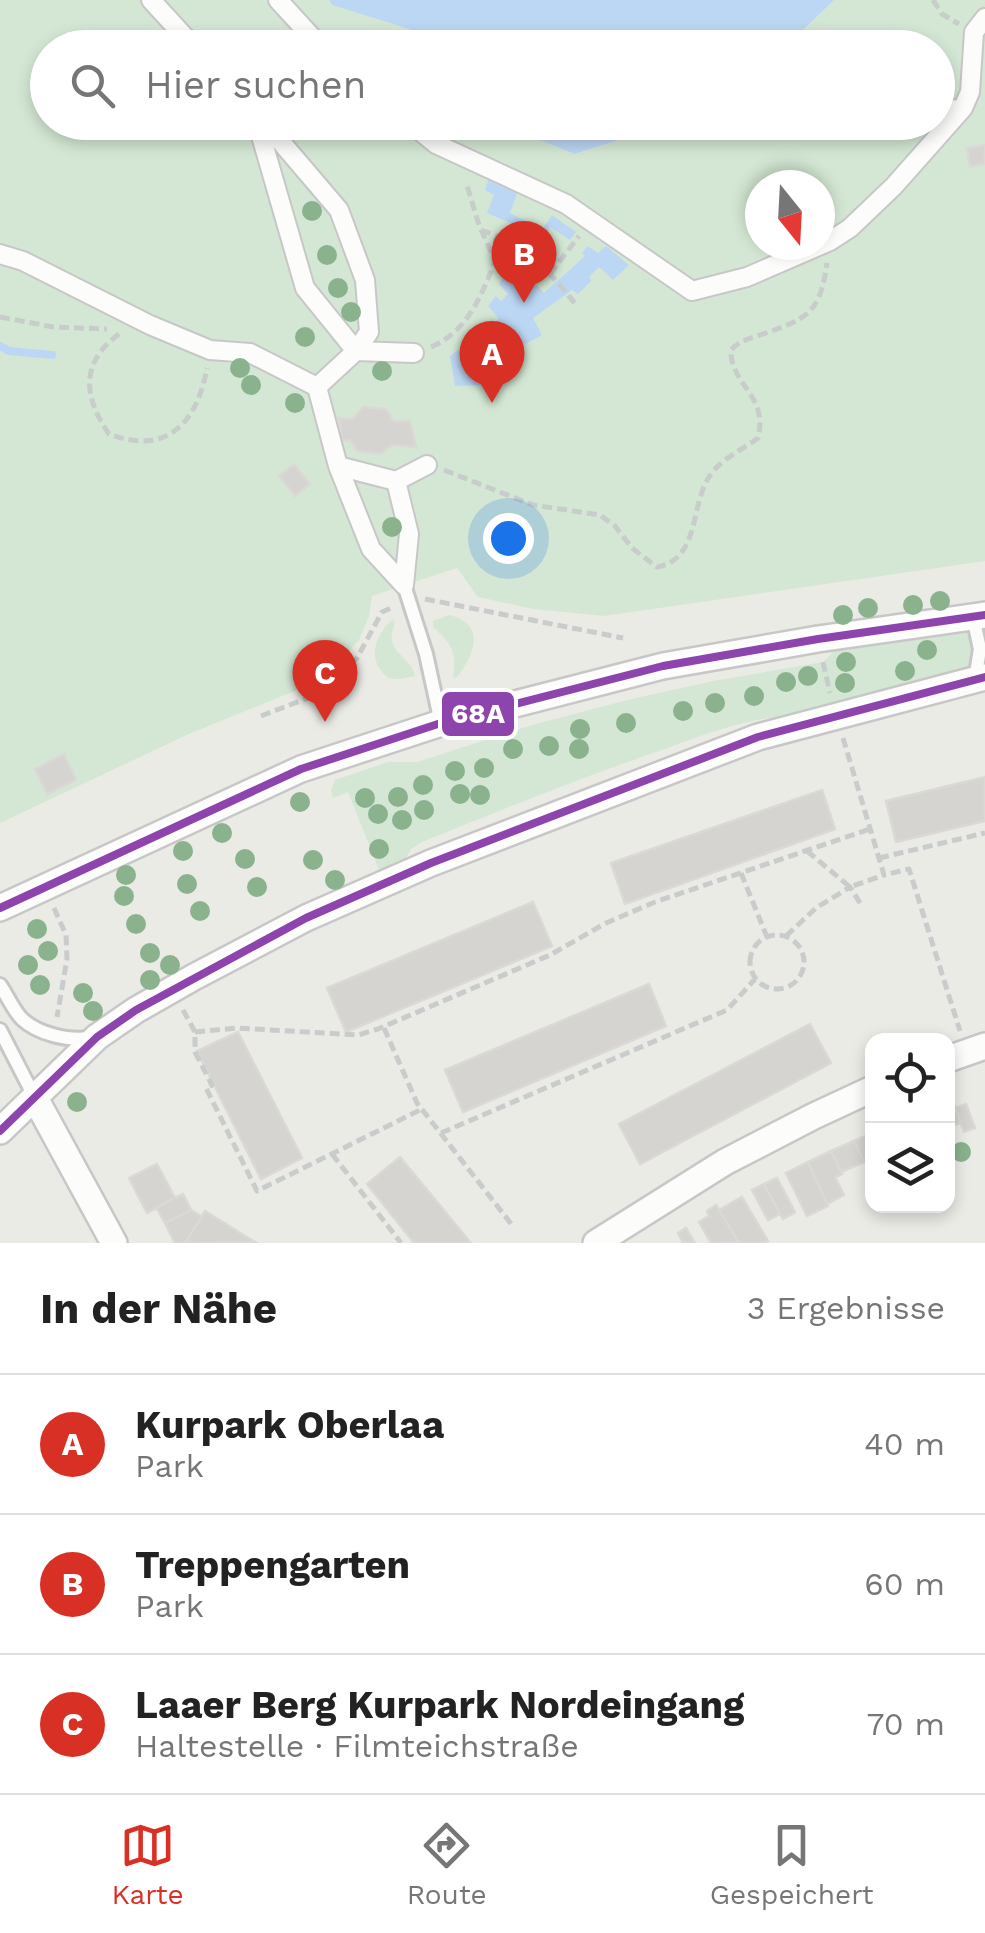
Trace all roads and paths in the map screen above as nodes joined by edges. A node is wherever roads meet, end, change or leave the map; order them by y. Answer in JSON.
{"nodes":[{"id":1,"x":151,"y":0,"type":"edge"},
{"id":2,"x":278,"y":0,"type":"edge"},
{"id":3,"x":932,"y":0,"type":"edge"},
{"id":4,"x":980,"y":25,"type":"edge"},
{"id":5,"x":179,"y":30,"type":"edge"},
{"id":6,"x":306,"y":30,"type":"edge"},
{"id":7,"x":955,"y":109,"type":"edge"},
{"id":8,"x":961,"y":110,"type":"junction"},
{"id":9,"x":955,"y":117,"type":"edge"},
{"id":10,"x":261,"y":140,"type":"edge"},
{"id":11,"x":280,"y":140,"type":"edge"},
{"id":12,"x":431,"y":140,"type":"edge"},
{"id":13,"x":935,"y":140,"type":"edge"},
{"id":14,"x":468,"y":189,"type":"dead end"},
{"id":15,"x":482,"y":230,"type":"junction"},
{"id":16,"x":835,"y":237,"type":"edge"},
{"id":17,"x":574,"y":243,"type":"dead end"},
{"id":18,"x":512,"y":247,"type":"junction"},
{"id":19,"x":0,"y":254,"type":"edge"},
{"id":20,"x":786,"y":260,"type":"edge"},
{"id":21,"x":828,"y":260,"type":"edge"},
{"id":22,"x":494,"y":261,"type":"junction"},
{"id":23,"x":550,"y":274,"type":"junction"},
{"id":24,"x":577,"y":306,"type":"dead end"},
{"id":25,"x":0,"y":317,"type":"edge"},
{"id":26,"x":438,"y":344,"type":"dead end"},
{"id":27,"x":210,"y":350,"type":"junction"},
{"id":28,"x":356,"y":351,"type":"junction"},
{"id":29,"x":414,"y":353,"type":"dead end"},
{"id":30,"x":316,"y":387,"type":"junction"},
{"id":31,"x":427,"y":465,"type":"joint"},
{"id":32,"x":338,"y":466,"type":"junction"},
{"id":33,"x":396,"y":482,"type":"junction"},
{"id":34,"x":404,"y":585,"type":"junction"},
{"id":35,"x":979,"y":616,"type":"edge"},
{"id":36,"x":823,"y":662,"type":"dead end"},
{"id":37,"x":980,"y":678,"type":"edge"},
{"id":38,"x":832,"y":702,"type":"dead end"},
{"id":39,"x":442,"y":723,"type":"junction"},
{"id":40,"x":841,"y":730,"type":"dead end"},
{"id":41,"x":870,"y":829,"type":"junction"},
{"id":42,"x":985,"y":833,"type":"edge"},
{"id":43,"x":807,"y":851,"type":"junction"},
{"id":44,"x":879,"y":858,"type":"junction"},
{"id":45,"x":741,"y":873,"type":"junction"},
{"id":46,"x":884,"y":876,"type":"junction"},
{"id":47,"x":850,"y":887,"type":"junction"},
{"id":48,"x":862,"y":906,"type":"dead end"},
{"id":49,"x":0,"y":908,"type":"edge"},
{"id":50,"x":54,"y":908,"type":"dead end"},
{"id":51,"x":767,"y":936,"type":"junction"},
{"id":52,"x":786,"y":936,"type":"junction"},
{"id":53,"x":755,"y":979,"type":"junction"},
{"id":54,"x":0,"y":985,"type":"edge"},
{"id":55,"x":184,"y":1012,"type":"dead end"},
{"id":56,"x":56,"y":1024,"type":"dead end"},
{"id":57,"x":384,"y":1026,"type":"junction"},
{"id":58,"x":0,"y":1030,"type":"edge"},
{"id":59,"x":195,"y":1032,"type":"junction"},
{"id":60,"x":97,"y":1037,"type":"junction"},
{"id":61,"x":966,"y":1052,"type":"edge"},
{"id":62,"x":865,"y":1093,"type":"edge"},
{"id":63,"x":35,"y":1098,"type":"junction"},
{"id":64,"x":422,"y":1109,"type":"junction"},
{"id":65,"x":0,"y":1132,"type":"edge"},
{"id":66,"x":441,"y":1133,"type":"junction"},
{"id":67,"x":332,"y":1154,"type":"junction"},
{"id":68,"x":512,"y":1225,"type":"dead end"},
{"id":69,"x":114,"y":1243,"type":"edge"},
{"id":70,"x":401,"y":1243,"type":"edge"},
{"id":71,"x":596,"y":1243,"type":"edge"}],
"edges":[{"from":1,"to":5,"type":"street"},
{"from":2,"to":6,"type":"street"},
{"from":3,"to":4,"type":"path"},
{"from":4,"to":8,"type":"street"},
{"from":7,"to":8,"type":"street"},
{"from":8,"to":9,"type":"street"},
{"from":10,"to":28,"type":"street"},
{"from":11,"to":28,"type":"street"},
{"from":12,"to":20,"type":"street"},
{"from":13,"to":16,"type":"street"},
{"from":14,"to":15,"type":"path"},
{"from":15,"to":18,"type":"path"},
{"from":15,"to":22,"type":"path"},
{"from":17,"to":23,"type":"path"},
{"from":18,"to":22,"type":"path"},
{"from":18,"to":23,"type":"path"},
{"from":19,"to":27,"type":"street"},
{"from":21,"to":31,"type":"path"},
{"from":22,"to":26,"type":"path"},
{"from":23,"to":24,"type":"path"},
{"from":25,"to":27,"type":"path"},
{"from":27,"to":30,"type":"street"},
{"from":28,"to":29,"type":"street"},
{"from":28,"to":30,"type":"street"},
{"from":30,"to":32,"type":"street"},
{"from":31,"to":33,"type":"street"},
{"from":32,"to":33,"type":"street"},
{"from":32,"to":34,"type":"street"},
{"from":33,"to":34,"type":"street"},
{"from":34,"to":39,"type":"lane"},
{"from":35,"to":37,"type":"lane"},
{"from":35,"to":39,"type":"street"},
{"from":36,"to":38,"type":"path"},
{"from":37,"to":60,"type":"street"},
{"from":39,"to":49,"type":"street"},
{"from":40,"to":41,"type":"path"},
{"from":41,"to":43,"type":"path"},
{"from":41,"to":44,"type":"path"},
{"from":42,"to":44,"type":"path"},
{"from":43,"to":45,"type":"path"},
{"from":43,"to":47,"type":"path"},
{"from":44,"to":46,"type":"path"},
{"from":45,"to":51,"type":"path"},
{"from":45,"to":57,"type":"path"},
{"from":46,"to":47,"type":"path"},
{"from":46,"to":61,"type":"path"},
{"from":47,"to":48,"type":"path"},
{"from":47,"to":52,"type":"path"},
{"from":50,"to":56,"type":"path"},
{"from":51,"to":52,"type":"path"},
{"from":51,"to":53,"type":"path"},
{"from":52,"to":53,"type":"path"},
{"from":53,"to":66,"type":"path"},
{"from":54,"to":60,"type":"lane"},
{"from":55,"to":59,"type":"path"},
{"from":57,"to":59,"type":"path"},
{"from":57,"to":64,"type":"path"},
{"from":58,"to":63,"type":"lane"},
{"from":59,"to":67,"type":"path"},
{"from":60,"to":63,"type":"street"},
{"from":62,"to":71,"type":"street"},
{"from":63,"to":65,"type":"street"},
{"from":63,"to":69,"type":"street"},
{"from":64,"to":66,"type":"path"},
{"from":64,"to":67,"type":"path"},
{"from":66,"to":68,"type":"path"},
{"from":67,"to":70,"type":"path"}]}
